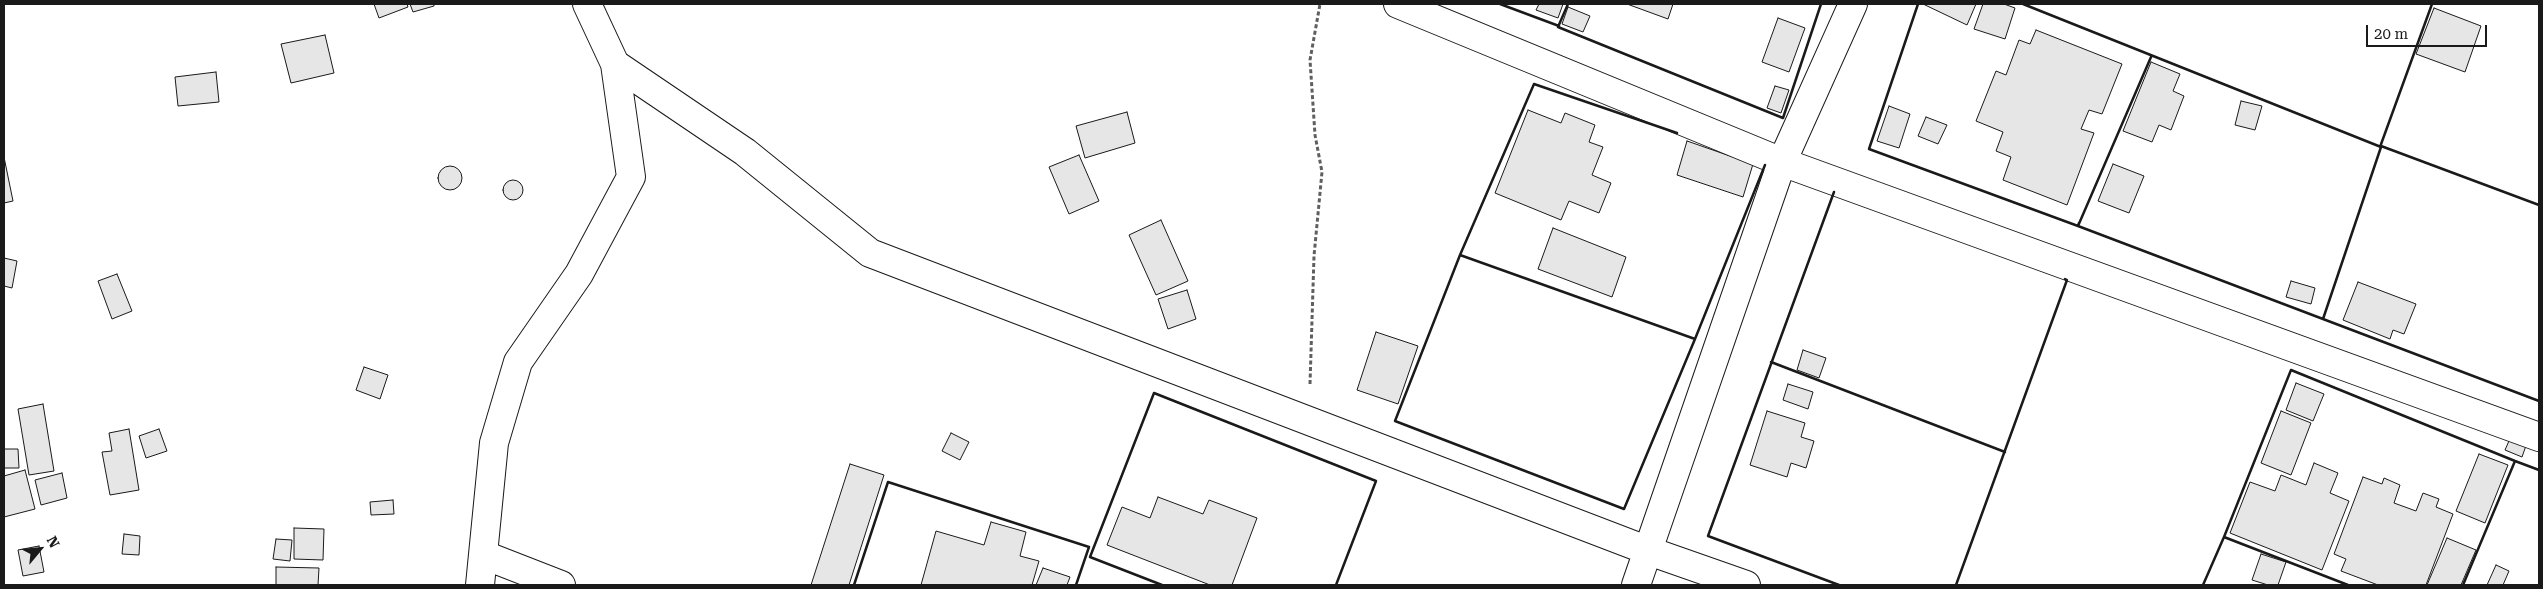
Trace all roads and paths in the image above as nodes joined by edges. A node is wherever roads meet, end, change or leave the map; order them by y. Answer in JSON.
{"nodes":[{"id":1,"x":588,"y":4,"type":"edge"},
{"id":2,"x":1320,"y":4,"type":"edge"},
{"id":3,"x":1398,"y":4,"type":"edge"},
{"id":4,"x":1853,"y":4,"type":"edge"},
{"id":5,"x":615,"y":64,"type":"junction"},
{"id":6,"x":1782,"y":162,"type":"junction"},
{"id":7,"x":1321,"y":424,"type":"junction"},
{"id":8,"x":2539,"y":437,"type":"edge"},
{"id":9,"x":1649,"y":550,"type":"junction"},
{"id":10,"x":484,"y":554,"type":"junction"},
{"id":11,"x":480,"y":585,"type":"edge"},
{"id":12,"x":561,"y":585,"type":"edge"},
{"id":13,"x":1636,"y":585,"type":"edge"},
{"id":14,"x":1746,"y":585,"type":"edge"}],
"edges":[{"from":1,"to":5,"type":"street"},
{"from":2,"to":7,"type":"path"},
{"from":3,"to":6,"type":"street"},
{"from":4,"to":6,"type":"street"},
{"from":5,"to":7,"type":"street"},
{"from":5,"to":10,"type":"street"},
{"from":6,"to":8,"type":"street"},
{"from":6,"to":9,"type":"street"},
{"from":7,"to":9,"type":"street"},
{"from":9,"to":13,"type":"street"},
{"from":9,"to":14,"type":"street"},
{"from":10,"to":11,"type":"street"},
{"from":10,"to":12,"type":"street"}]}
